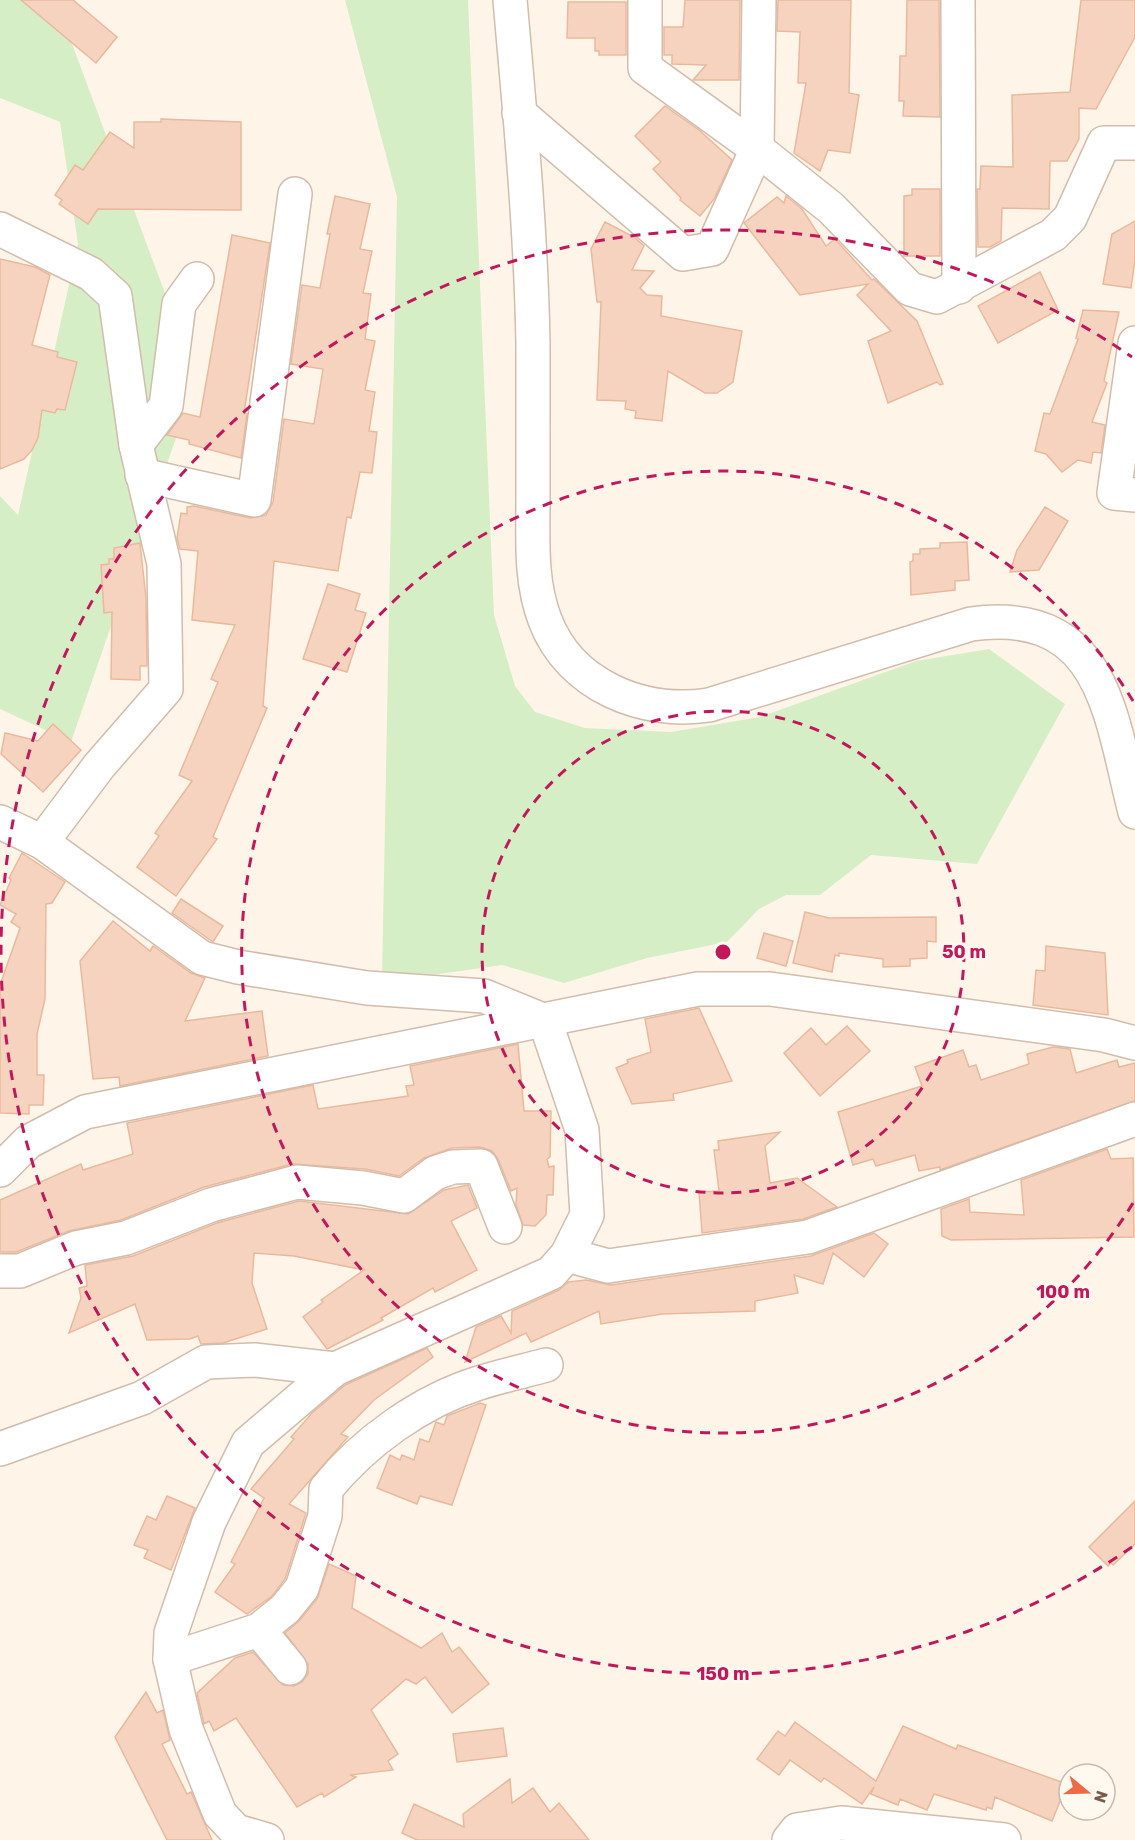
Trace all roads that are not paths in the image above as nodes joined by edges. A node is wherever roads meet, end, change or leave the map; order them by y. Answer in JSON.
{"nodes":[{"id":1,"x":510,"y":0,"type":"edge"},
{"id":2,"x":645,"y":0,"type":"edge"},
{"id":3,"x":759,"y":0,"type":"edge"},
{"id":4,"x":958,"y":0,"type":"edge"},
{"id":5,"x":519,"y":113,"type":"junction"},
{"id":6,"x":1135,"y":143,"type":"edge"},
{"id":7,"x":757,"y":149,"type":"junction"},
{"id":8,"x":295,"y":194,"type":"dead end"},
{"id":9,"x":0,"y":229,"type":"edge"},
{"id":10,"x":197,"y":279,"type":"dead end"},
{"id":11,"x":959,"y":287,"type":"junction"},
{"id":12,"x":1135,"y":343,"type":"edge"},
{"id":13,"x":139,"y":460,"type":"junction"},
{"id":14,"x":1135,"y":495,"type":"edge"},
{"id":15,"x":1135,"y":812,"type":"edge"},
{"id":16,"x":0,"y":822,"type":"edge"},
{"id":17,"x":42,"y":842,"type":"junction"},
{"id":18,"x":545,"y":1021,"type":"junction"},
{"id":19,"x":1135,"y":1043,"type":"edge"},
{"id":20,"x":1135,"y":1119,"type":"edge"},
{"id":21,"x":0,"y":1170,"type":"edge"},
{"id":22,"x":505,"y":1227,"type":"dead end"},
{"id":23,"x":567,"y":1255,"type":"junction"},
{"id":24,"x":0,"y":1271,"type":"edge"},
{"id":25,"x":546,"y":1365,"type":"dead end"},
{"id":26,"x":335,"y":1369,"type":"junction"},
{"id":27,"x":0,"y":1449,"type":"edge"},
{"id":28,"x":259,"y":1630,"type":"junction"},
{"id":29,"x":170,"y":1659,"type":"junction"},
{"id":30,"x":290,"y":1668,"type":"dead end"},
{"id":31,"x":243,"y":1837,"type":"edge"},
{"id":32,"x":789,"y":1840,"type":"edge"},
{"id":33,"x":1004,"y":1840,"type":"edge"}],
"edges":[{"from":1,"to":5,"type":"street"},
{"from":2,"to":7,"type":"street"},
{"from":3,"to":7,"type":"street"},
{"from":4,"to":11,"type":"street"},
{"from":5,"to":7,"type":"street"},
{"from":5,"to":15,"type":"street"},
{"from":6,"to":11,"type":"street"},
{"from":7,"to":11,"type":"street"},
{"from":8,"to":13,"type":"street"},
{"from":9,"to":13,"type":"street"},
{"from":10,"to":13,"type":"street"},
{"from":12,"to":14,"type":"street"},
{"from":13,"to":17,"type":"street"},
{"from":16,"to":17,"type":"street"},
{"from":17,"to":18,"type":"street"},
{"from":18,"to":19,"type":"street"},
{"from":18,"to":21,"type":"street"},
{"from":18,"to":23,"type":"street"},
{"from":20,"to":23,"type":"street"},
{"from":22,"to":24,"type":"street"},
{"from":23,"to":26,"type":"street"},
{"from":25,"to":28,"type":"street"},
{"from":26,"to":27,"type":"street"},
{"from":26,"to":29,"type":"street"},
{"from":28,"to":29,"type":"street"},
{"from":28,"to":30,"type":"street"},
{"from":29,"to":31,"type":"street"},
{"from":32,"to":33,"type":"street"}]}
